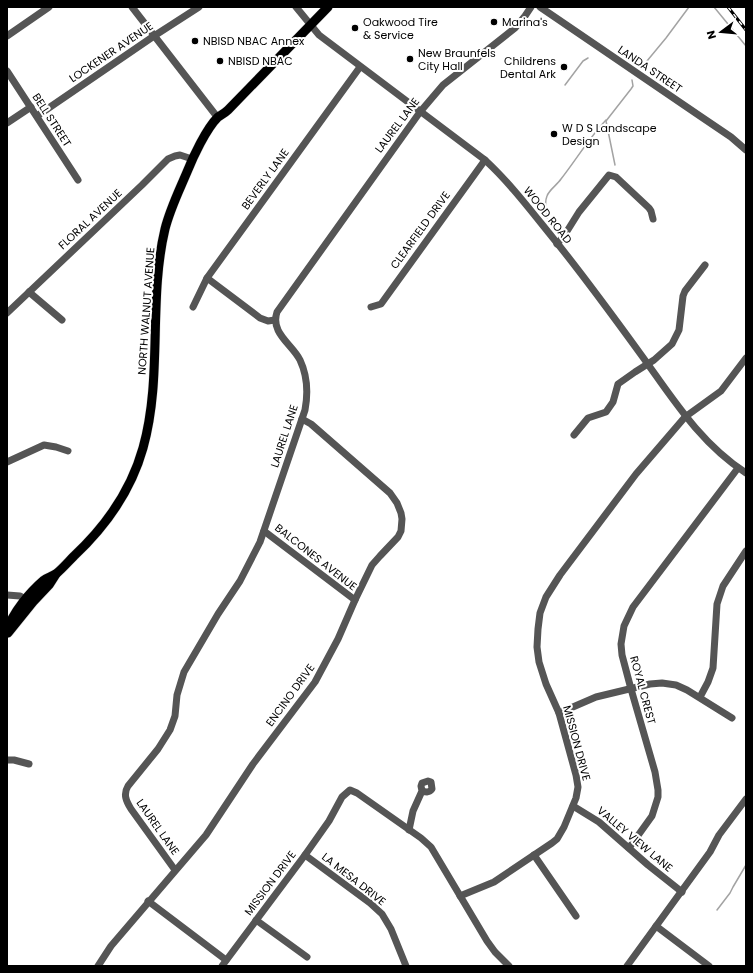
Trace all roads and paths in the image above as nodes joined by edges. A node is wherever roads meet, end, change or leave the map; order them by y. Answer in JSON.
{"nodes":[{"id":1,"x":49,"y":7,"type":"edge"},
{"id":2,"x":132,"y":7,"type":"edge"},
{"id":3,"x":199,"y":7,"type":"edge"},
{"id":4,"x":296,"y":7,"type":"edge"},
{"id":5,"x":328,"y":7,"type":"edge"},
{"id":6,"x":531,"y":7,"type":"edge"},
{"id":7,"x":540,"y":7,"type":"edge"},
{"id":8,"x":310,"y":25,"type":"junction"},
{"id":9,"x":7,"y":36,"type":"edge"},
{"id":10,"x":154,"y":36,"type":"junction"},
{"id":11,"x":360,"y":67,"type":"junction"},
{"id":12,"x":7,"y":71,"type":"edge"},
{"id":13,"x":30,"y":107,"type":"junction"},
{"id":14,"x":420,"y":112,"type":"junction"},
{"id":15,"x":37,"y":116,"type":"junction"},
{"id":16,"x":218,"y":118,"type":"junction"},
{"id":17,"x":7,"y":123,"type":"edge"},
{"id":18,"x":746,"y":150,"type":"edge"},
{"id":19,"x":192,"y":159,"type":"junction"},
{"id":20,"x":485,"y":160,"type":"junction"},
{"id":21,"x":78,"y":180,"type":"dead end"},
{"id":22,"x":653,"y":219,"type":"dead end"},
{"id":23,"x":558,"y":244,"type":"junction"},
{"id":24,"x":705,"y":266,"type":"dead end"},
{"id":25,"x":207,"y":278,"type":"junction"},
{"id":26,"x":29,"y":292,"type":"junction"},
{"id":27,"x":193,"y":306,"type":"dead end"},
{"id":28,"x":371,"y":307,"type":"dead end"},
{"id":29,"x":7,"y":313,"type":"edge"},
{"id":30,"x":62,"y":320,"type":"dead end"},
{"id":31,"x":275,"y":320,"type":"junction"},
{"id":32,"x":746,"y":358,"type":"edge"},
{"id":33,"x":648,"y":363,"type":"junction"},
{"id":34,"x":685,"y":417,"type":"junction"},
{"id":35,"x":302,"y":419,"type":"junction"},
{"id":36,"x":574,"y":435,"type":"dead end"},
{"id":37,"x":68,"y":451,"type":"dead end"},
{"id":38,"x":7,"y":462,"type":"edge"},
{"id":39,"x":738,"y":468,"type":"junction"},
{"id":40,"x":746,"y":473,"type":"edge"},
{"id":41,"x":264,"y":531,"type":"junction"},
{"id":42,"x":746,"y":551,"type":"edge"},
{"id":43,"x":57,"y":573,"type":"junction"},
{"id":44,"x":7,"y":595,"type":"edge"},
{"id":45,"x":26,"y":600,"type":"junction"},
{"id":46,"x":355,"y":600,"type":"junction"},
{"id":47,"x":7,"y":632,"type":"edge"},
{"id":48,"x":631,"y":689,"type":"junction"},
{"id":49,"x":700,"y":697,"type":"junction"},
{"id":50,"x":559,"y":713,"type":"junction"},
{"id":51,"x":732,"y":718,"type":"dead end"},
{"id":52,"x":7,"y":760,"type":"edge"},
{"id":53,"x":29,"y":764,"type":"dead end"},
{"id":54,"x":422,"y":791,"type":"dead end"},
{"id":55,"x":746,"y":799,"type":"edge"},
{"id":56,"x":573,"y":806,"type":"junction"},
{"id":57,"x":409,"y":830,"type":"junction"},
{"id":58,"x":629,"y":848,"type":"junction"},
{"id":59,"x":305,"y":855,"type":"junction"},
{"id":60,"x":534,"y":855,"type":"junction"},
{"id":61,"x":175,"y":870,"type":"junction"},
{"id":62,"x":682,"y":892,"type":"junction"},
{"id":63,"x":460,"y":896,"type":"junction"},
{"id":64,"x":148,"y":902,"type":"junction"},
{"id":65,"x":576,"y":916,"type":"dead end"},
{"id":66,"x":256,"y":920,"type":"junction"},
{"id":67,"x":656,"y":926,"type":"junction"},
{"id":68,"x":307,"y":957,"type":"dead end"},
{"id":69,"x":224,"y":963,"type":"edge"},
{"id":70,"x":98,"y":966,"type":"edge"},
{"id":71,"x":406,"y":966,"type":"edge"},
{"id":72,"x":509,"y":966,"type":"edge"},
{"id":73,"x":627,"y":966,"type":"edge"},
{"id":74,"x":709,"y":966,"type":"edge"}],
"edges":[{"from":1,"to":9,"type":"street"},
{"from":2,"to":10,"type":"street"},
{"from":3,"to":10,"type":"street","name":"LOCKENER AVENUE"},
{"from":4,"to":8,"type":"street","name":"WOOD ROAD"},
{"from":5,"to":8,"type":"main road","name":"NORTH WALNUT AVENUE"},
{"from":6,"to":14,"type":"street","name":"LAUREL LANE"},
{"from":7,"to":18,"type":"street","name":"LANDA STREET"},
{"from":8,"to":11,"type":"street","name":"WOOD ROAD"},
{"from":8,"to":16,"type":"main road","name":"NORTH WALNUT AVENUE"},
{"from":10,"to":15,"type":"street","name":"LOCKENER AVENUE"},
{"from":10,"to":16,"type":"street"},
{"from":11,"to":14,"type":"street","name":"WOOD ROAD"},
{"from":11,"to":25,"type":"street","name":"BEVERLY LANE"},
{"from":12,"to":13,"type":"street","name":"BELL STREET"},
{"from":13,"to":15,"type":"street","name":"BELL STREET"},
{"from":13,"to":17,"type":"street"},
{"from":14,"to":20,"type":"street","name":"WOOD ROAD"},
{"from":14,"to":31,"type":"street","name":"LAUREL LANE"},
{"from":15,"to":21,"type":"street","name":"BELL STREET"},
{"from":16,"to":19,"type":"main road","name":"NORTH WALNUT AVENUE"},
{"from":19,"to":26,"type":"street","name":"FLORAL AVENUE"},
{"from":19,"to":43,"type":"main road","name":"NORTH WALNUT AVENUE"},
{"from":20,"to":23,"type":"street","name":"WOOD ROAD"},
{"from":20,"to":28,"type":"street","name":"CLEARFIELD DRIVE"},
{"from":22,"to":23,"type":"street"},
{"from":23,"to":33,"type":"street","name":"WOOD ROAD"},
{"from":24,"to":33,"type":"street"},
{"from":25,"to":27,"type":"street","name":"BEVERLY LANE"},
{"from":25,"to":31,"type":"street"},
{"from":26,"to":29,"type":"street","name":"FLORAL AVENUE"},
{"from":26,"to":30,"type":"street"},
{"from":31,"to":35,"type":"street","name":"LAUREL LANE"},
{"from":32,"to":34,"type":"street","name":"MISSION DRIVE"},
{"from":33,"to":34,"type":"street","name":"WOOD ROAD"},
{"from":33,"to":36,"type":"street"},
{"from":34,"to":39,"type":"street","name":"WOOD ROAD"},
{"from":34,"to":50,"type":"street","name":"MISSION DRIVE"},
{"from":35,"to":41,"type":"street","name":"LAUREL LANE"},
{"from":35,"to":46,"type":"street","name":"ENCINO DRIVE"},
{"from":37,"to":38,"type":"street"},
{"from":39,"to":40,"type":"street","name":"WOOD ROAD"},
{"from":39,"to":48,"type":"street","name":"ROYAL CREST"},
{"from":41,"to":46,"type":"street","name":"BALCONES AVENUE"},
{"from":41,"to":61,"type":"street","name":"LAUREL LANE"},
{"from":42,"to":49,"type":"street"},
{"from":43,"to":45,"type":"main road","name":"NORTH WALNUT AVENUE"},
{"from":43,"to":47,"type":"main road","name":"NORTH WALNUT AVENUE"},
{"from":44,"to":45,"type":"street"},
{"from":45,"to":47,"type":"main road","name":"NORTH WALNUT AVENUE"},
{"from":46,"to":61,"type":"street","name":"ENCINO DRIVE"},
{"from":48,"to":49,"type":"street"},
{"from":48,"to":50,"type":"street"},
{"from":48,"to":58,"type":"street","name":"ROYAL CREST"},
{"from":49,"to":51,"type":"street"},
{"from":50,"to":56,"type":"street","name":"MISSION DRIVE"},
{"from":52,"to":53,"type":"street"},
{"from":54,"to":57,"type":"street"},
{"from":55,"to":62,"type":"street"},
{"from":56,"to":58,"type":"street","name":"VALLEY VIEW LANE"},
{"from":56,"to":60,"type":"street","name":"MISSION DRIVE"},
{"from":57,"to":59,"type":"street","name":"MISSION DRIVE"},
{"from":57,"to":63,"type":"street","name":"MISSION DRIVE"},
{"from":58,"to":62,"type":"street","name":"VALLEY VIEW LANE"},
{"from":59,"to":66,"type":"street","name":"MISSION DRIVE"},
{"from":59,"to":71,"type":"street","name":"LA MESA DRIVE"},
{"from":60,"to":63,"type":"street","name":"MISSION DRIVE"},
{"from":60,"to":65,"type":"street"},
{"from":61,"to":64,"type":"street","name":"ENCINO DRIVE"},
{"from":62,"to":67,"type":"street"},
{"from":63,"to":72,"type":"street"},
{"from":64,"to":69,"type":"street"},
{"from":64,"to":70,"type":"street","name":"ENCINO DRIVE"},
{"from":66,"to":68,"type":"street"},
{"from":66,"to":69,"type":"street","name":"MISSION DRIVE"},
{"from":67,"to":73,"type":"street"},
{"from":67,"to":74,"type":"street"}]}
